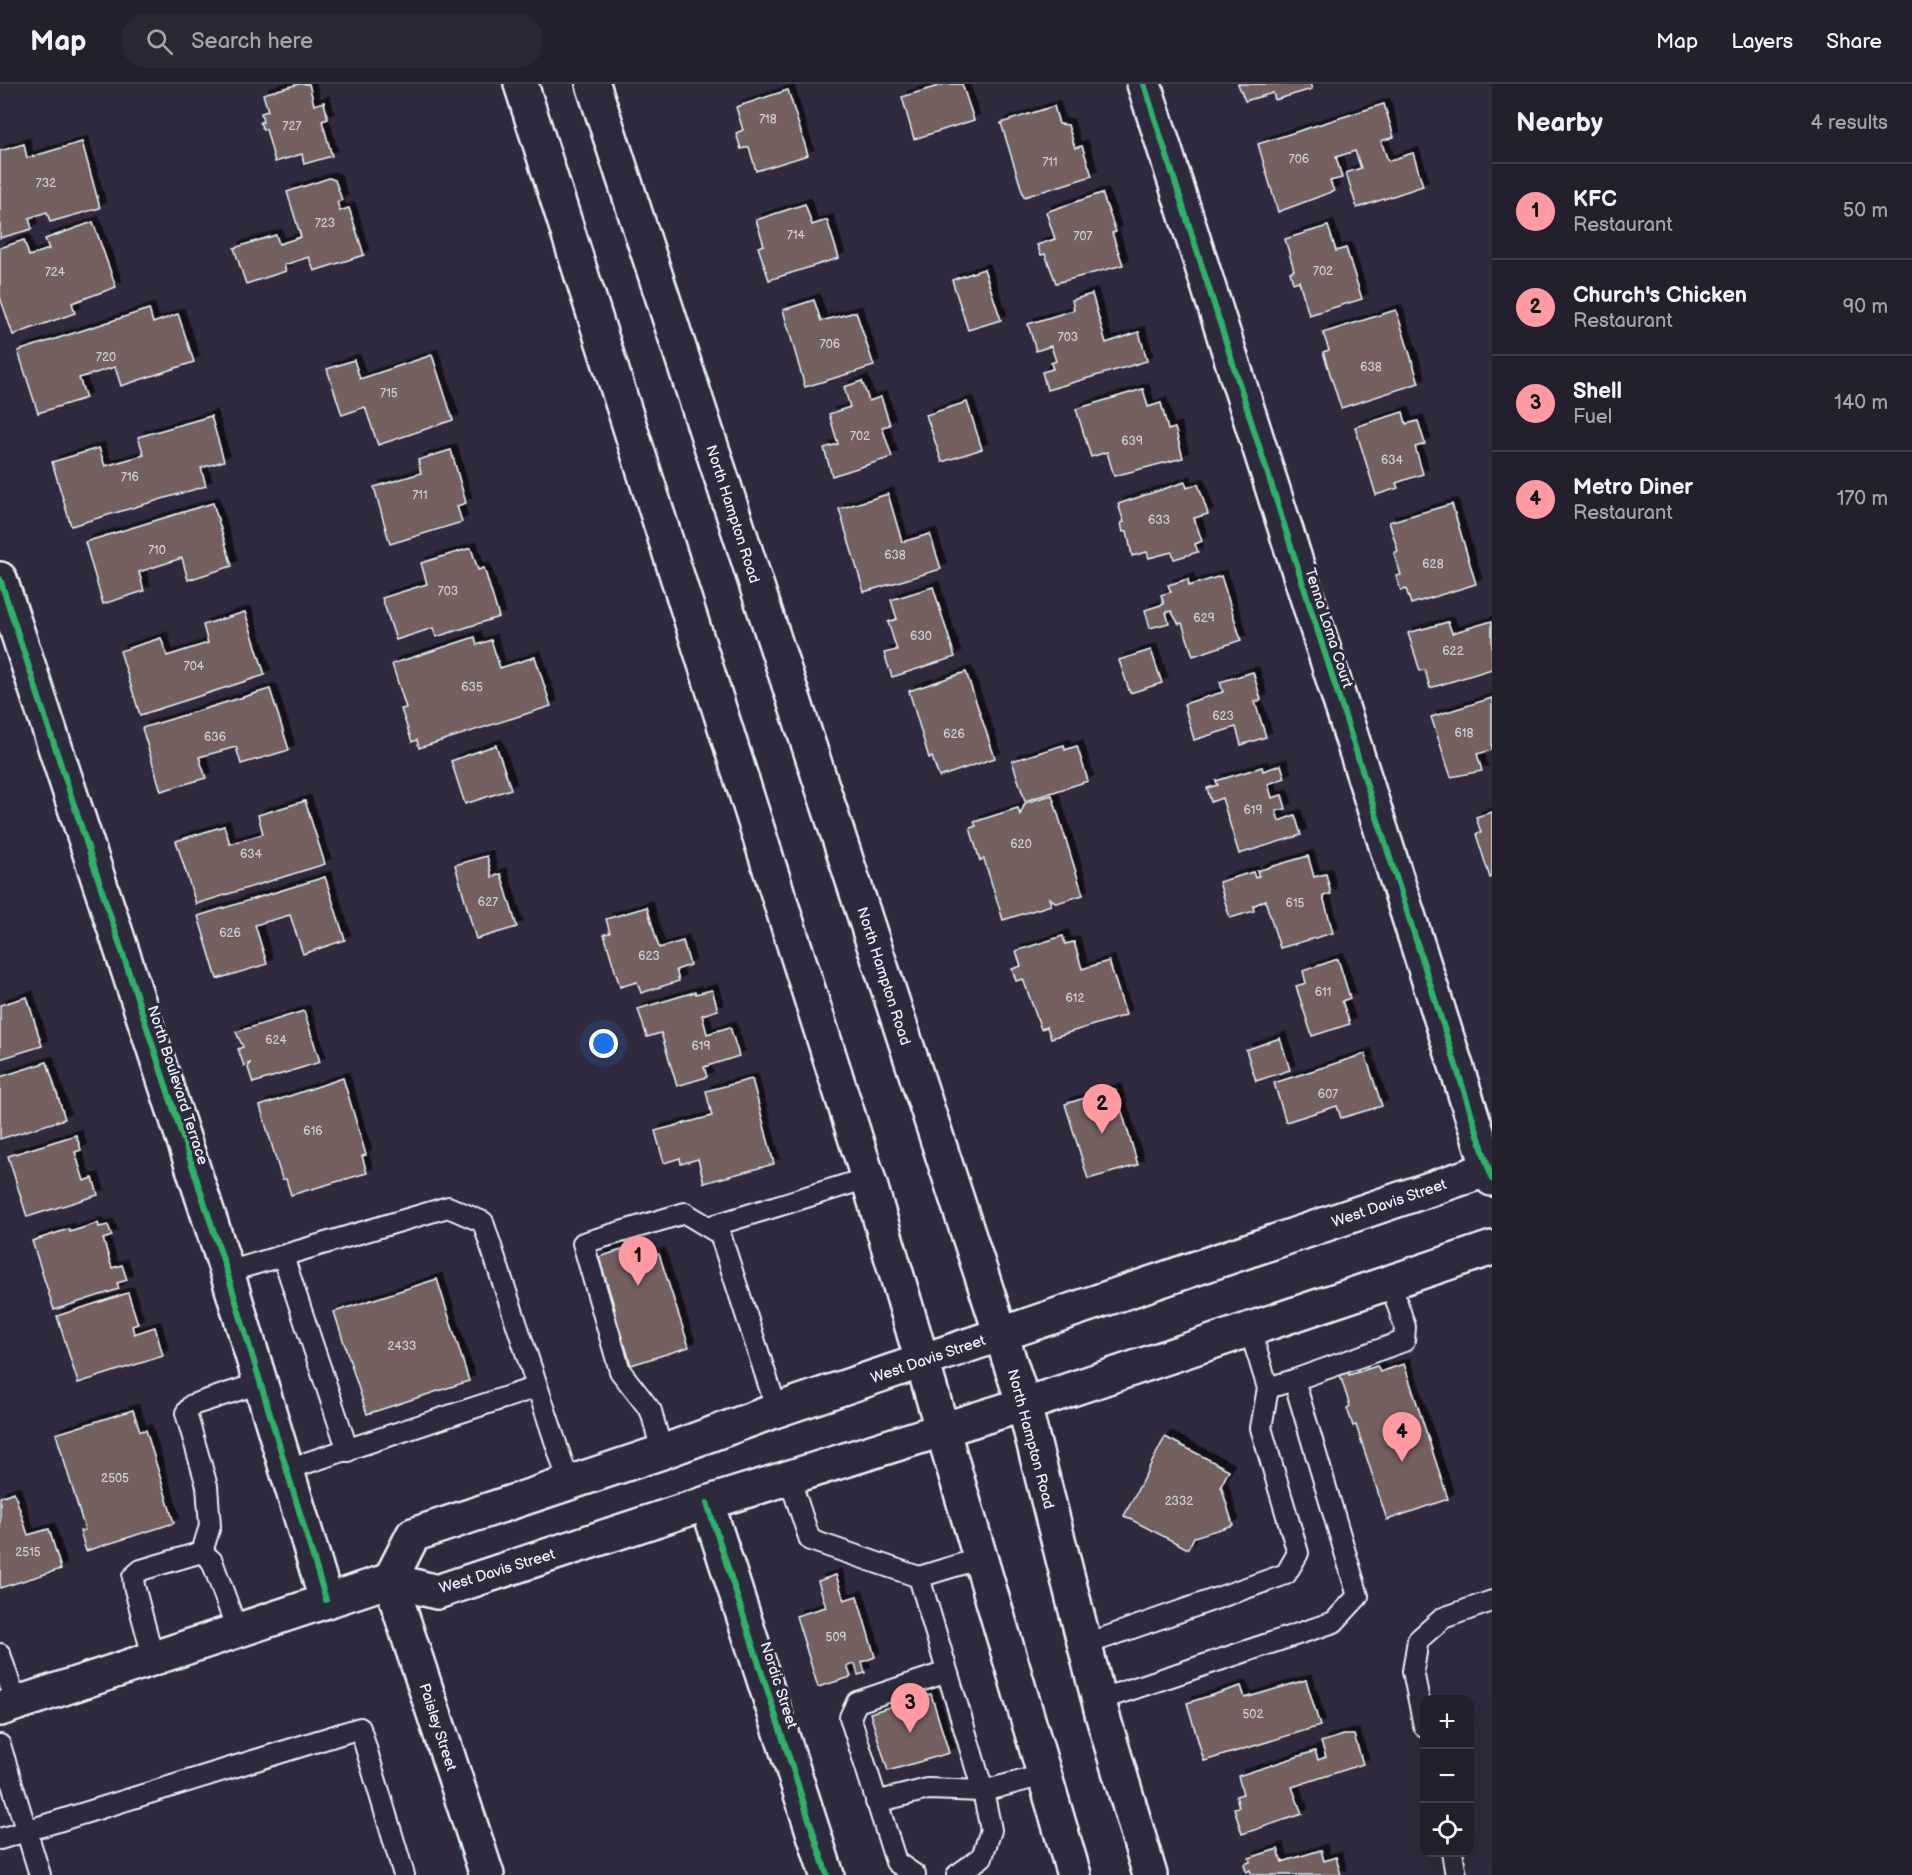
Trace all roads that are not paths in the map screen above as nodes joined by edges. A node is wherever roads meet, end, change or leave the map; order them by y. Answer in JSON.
{"nodes":[{"id":1,"x":521,"y":84,"type":"edge"},
{"id":2,"x":592,"y":84,"type":"edge"},
{"id":3,"x":1144,"y":84,"type":"edge"},
{"id":4,"x":0,"y":579,"type":"edge"},
{"id":5,"x":1491,"y":1172,"type":"edge"},
{"id":6,"x":868,"y":1178,"type":"junction"},
{"id":7,"x":709,"y":1227,"type":"junction"},
{"id":8,"x":1492,"y":1248,"type":"edge"},
{"id":9,"x":283,"y":1256,"type":"junction"},
{"id":10,"x":227,"y":1272,"type":"junction"},
{"id":11,"x":1390,"y":1282,"type":"junction"},
{"id":12,"x":1250,"y":1330,"type":"junction"},
{"id":13,"x":1001,"y":1334,"type":"junction"},
{"id":14,"x":923,"y":1361,"type":"junction"},
{"id":15,"x":1294,"y":1380,"type":"junction"},
{"id":16,"x":260,"y":1383,"type":"junction"},
{"id":17,"x":537,"y":1387,"type":"junction"},
{"id":18,"x":1268,"y":1388,"type":"junction"},
{"id":19,"x":1024,"y":1405,"type":"junction"},
{"id":20,"x":777,"y":1410,"type":"junction"},
{"id":21,"x":943,"y":1429,"type":"junction"},
{"id":22,"x":348,"y":1451,"type":"junction"},
{"id":23,"x":663,"y":1452,"type":"junction"},
{"id":24,"x":288,"y":1469,"type":"junction"},
{"id":25,"x":789,"y":1477,"type":"junction"},
{"id":26,"x":569,"y":1484,"type":"junction"},
{"id":27,"x":707,"y":1503,"type":"junction"},
{"id":28,"x":202,"y":1552,"type":"junction"},
{"id":29,"x":981,"y":1558,"type":"junction"},
{"id":30,"x":919,"y":1577,"type":"junction"},
{"id":31,"x":390,"y":1580,"type":"junction"},
{"id":32,"x":326,"y":1600,"type":"junction"},
{"id":33,"x":1492,"y":1601,"type":"edge"},
{"id":34,"x":237,"y":1630,"type":"junction"},
{"id":35,"x":1084,"y":1644,"type":"junction"},
{"id":36,"x":0,"y":1654,"type":"edge"},
{"id":37,"x":153,"y":1657,"type":"junction"},
{"id":38,"x":947,"y":1672,"type":"junction"},
{"id":39,"x":1099,"y":1700,"type":"junction"},
{"id":40,"x":1420,"y":1703,"type":"edge"},
{"id":41,"x":8,"y":1706,"type":"edge"},
{"id":42,"x":0,"y":1745,"type":"edge"},
{"id":43,"x":1044,"y":1775,"type":"junction"},
{"id":44,"x":983,"y":1791,"type":"junction"},
{"id":45,"x":876,"y":1802,"type":"junction"},
{"id":46,"x":27,"y":1830,"type":"junction"},
{"id":47,"x":0,"y":1839,"type":"edge"},
{"id":48,"x":1453,"y":1857,"type":"edge"},
{"id":49,"x":40,"y":1875,"type":"edge"},
{"id":50,"x":404,"y":1875,"type":"edge"},
{"id":51,"x":487,"y":1875,"type":"edge"},
{"id":52,"x":827,"y":1875,"type":"edge"},
{"id":53,"x":915,"y":1875,"type":"edge"},
{"id":54,"x":957,"y":1875,"type":"edge"},
{"id":55,"x":1074,"y":1875,"type":"edge"},
{"id":56,"x":1150,"y":1875,"type":"edge"},
{"id":57,"x":1456,"y":1875,"type":"edge"}],
"edges":[{"from":1,"to":6,"type":"main road"},
{"from":2,"to":13,"type":"main road","name":"North Hampton Road"},
{"from":3,"to":5,"type":"main road","name":"Tenna Loma Court"},
{"from":4,"to":10,"type":"main road","name":"North Boulevard Terrace"},
{"from":5,"to":13,"type":"main road","name":"West Davis Street"},
{"from":6,"to":7,"type":"lane"},
{"from":6,"to":14,"type":"main road"},
{"from":7,"to":20,"type":"lane"},
{"from":7,"to":23,"type":"lane"},
{"from":8,"to":11,"type":"main road","name":"West Davis Street"},
{"from":9,"to":10,"type":"lane"},
{"from":9,"to":17,"type":"lane"},
{"from":9,"to":22,"type":"lane"},
{"from":10,"to":16,"type":"main road","name":"North Boulevard Terrace"},
{"from":11,"to":12,"type":"main road","name":"West Davis Street"},
{"from":11,"to":15,"type":"lane"},
{"from":12,"to":18,"type":"lane"},
{"from":12,"to":19,"type":"main road","name":"West Davis Street"},
{"from":13,"to":14,"type":"main road","name":"West Davis Street"},
{"from":13,"to":19,"type":"main road","name":"North Hampton Road"},
{"from":14,"to":20,"type":"main road","name":"West Davis Street"},
{"from":14,"to":21,"type":"main road"},
{"from":15,"to":18,"type":"lane"},
{"from":15,"to":39,"type":"lane"},
{"from":16,"to":24,"type":"main road","name":"North Boulevard Terrace"},
{"from":16,"to":28,"type":"lane"},
{"from":17,"to":22,"type":"lane"},
{"from":17,"to":26,"type":"lane"},
{"from":18,"to":35,"type":"lane"},
{"from":19,"to":21,"type":"main road","name":"West Davis Street"},
{"from":19,"to":35,"type":"main road","name":"North Hampton Road"},
{"from":20,"to":23,"type":"main road","name":"West Davis Street"},
{"from":21,"to":25,"type":"main road","name":"West Davis Street"},
{"from":21,"to":29,"type":"main road"},
{"from":22,"to":24,"type":"lane"},
{"from":23,"to":26,"type":"main road","name":"West Davis Street"},
{"from":24,"to":32,"type":"main road","name":"North Boulevard Terrace"},
{"from":25,"to":27,"type":"main road","name":"West Davis Street"},
{"from":25,"to":30,"type":"lane"},
{"from":26,"to":31,"type":"main road","name":"West Davis Street"},
{"from":27,"to":31,"type":"main road","name":"West Davis Street"},
{"from":27,"to":52,"type":"main road","name":"Nordic Street"},
{"from":28,"to":34,"type":"lane"},
{"from":28,"to":37,"type":"lane"},
{"from":29,"to":30,"type":"lane"},
{"from":29,"to":43,"type":"main road"},
{"from":30,"to":38,"type":"lane"},
{"from":31,"to":32,"type":"main road"},
{"from":31,"to":51,"type":"main road","name":"Paisley Street"},
{"from":32,"to":34,"type":"main road"},
{"from":33,"to":40,"type":"lane"},
{"from":34,"to":37,"type":"main road"},
{"from":35,"to":39,"type":"main road","name":"North Hampton Road"},
{"from":36,"to":41,"type":"lane"},
{"from":37,"to":41,"type":"main road"},
{"from":38,"to":44,"type":"lane"},
{"from":38,"to":45,"type":"lane"},
{"from":39,"to":56,"type":"main road","name":"North Hampton Road"},
{"from":42,"to":46,"type":"lane"},
{"from":43,"to":44,"type":"lane"},
{"from":43,"to":55,"type":"main road"},
{"from":44,"to":45,"type":"lane"},
{"from":44,"to":54,"type":"lane"},
{"from":45,"to":53,"type":"lane"},
{"from":46,"to":47,"type":"lane"},
{"from":46,"to":49,"type":"lane"},
{"from":46,"to":50,"type":"lane"},
{"from":48,"to":57,"type":"lane"}]}
